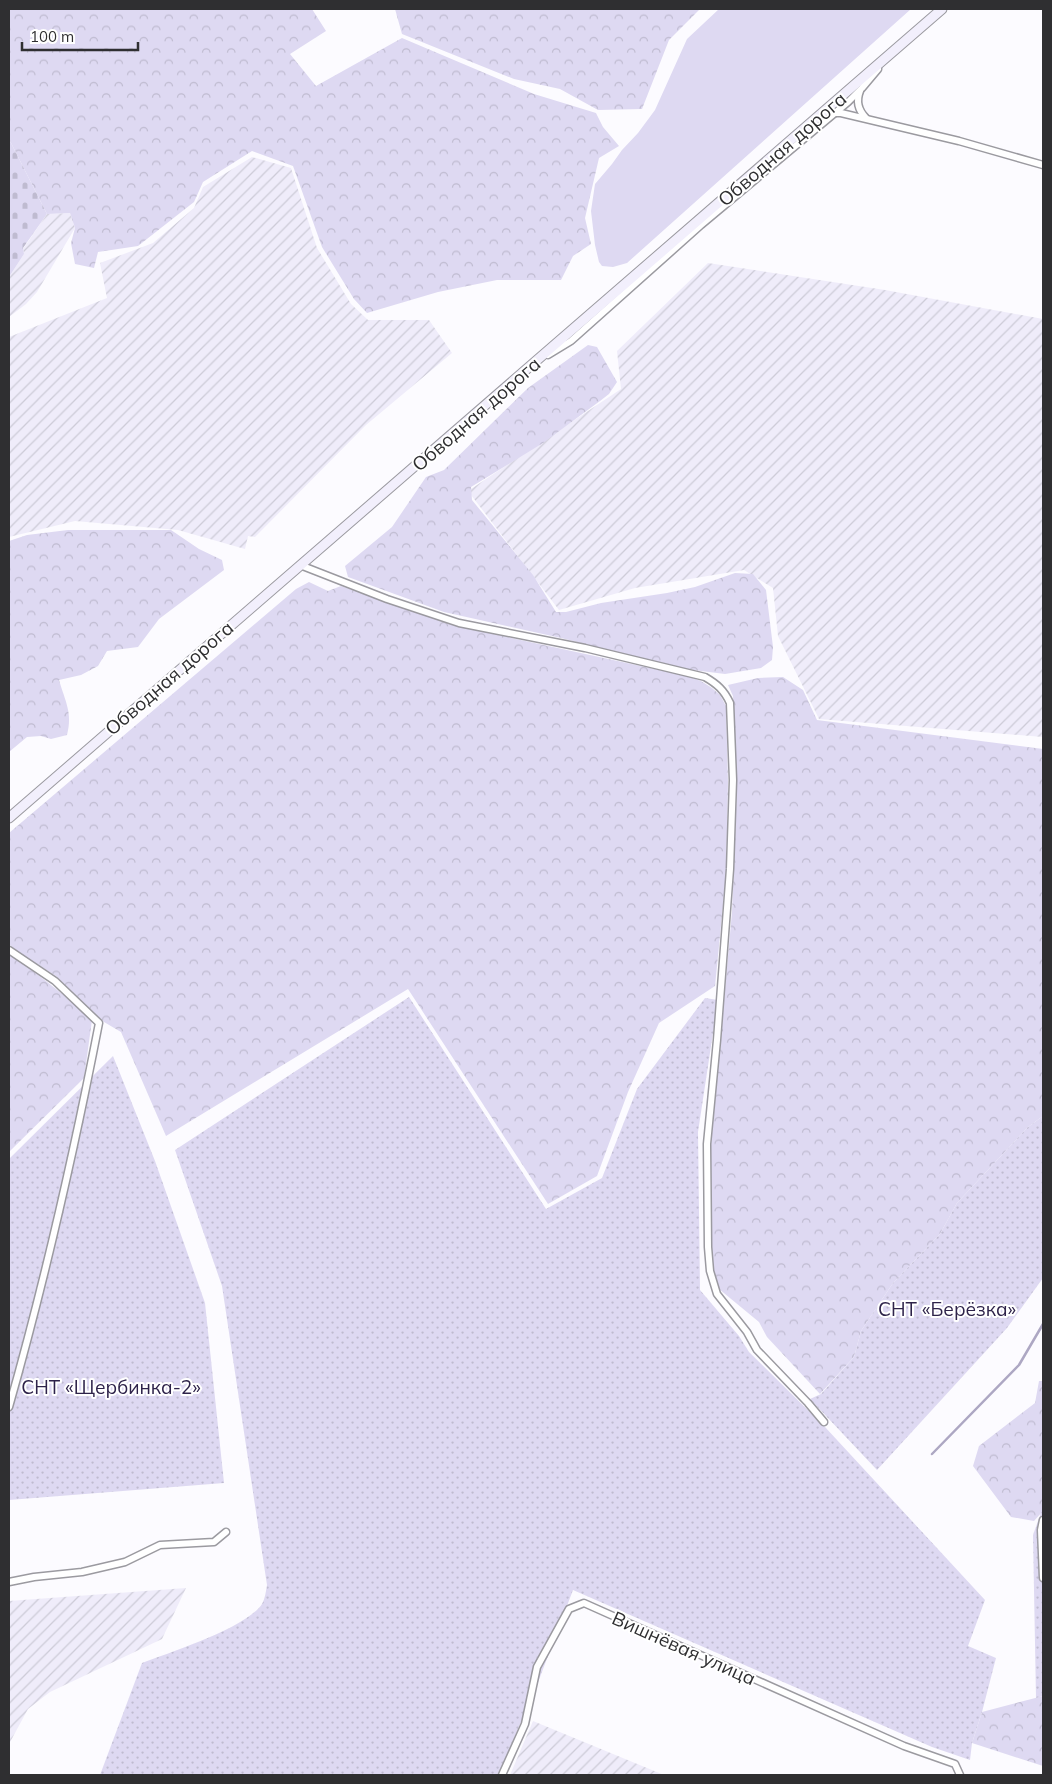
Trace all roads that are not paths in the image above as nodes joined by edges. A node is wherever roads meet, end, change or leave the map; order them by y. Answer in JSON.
{"nodes":[{"id":1,"x":942,"y":9,"type":"edge"},
{"id":2,"x":890,"y":55,"type":"junction"},
{"id":3,"x":860,"y":91,"type":"junction"},
{"id":4,"x":833,"y":113,"type":"junction"},
{"id":5,"x":869,"y":120,"type":"junction"},
{"id":6,"x":1043,"y":165,"type":"edge"},
{"id":7,"x":536,"y":362,"type":"junction"},
{"id":8,"x":300,"y":565,"type":"junction"},
{"id":9,"x":9,"y":818,"type":"edge"},
{"id":10,"x":9,"y":950,"type":"edge"},
{"id":11,"x":9,"y":1407,"type":"edge"},
{"id":12,"x":824,"y":1422,"type":"dead end"},
{"id":13,"x":1043,"y":1520,"type":"edge"},
{"id":14,"x":226,"y":1532,"type":"dead end"},
{"id":15,"x":1043,"y":1578,"type":"edge"},
{"id":16,"x":9,"y":1582,"type":"edge"},
{"id":17,"x":502,"y":1775,"type":"edge"},
{"id":18,"x":960,"y":1775,"type":"edge"}],
"edges":[{"from":1,"to":2,"type":"main road","name":"Обводная дорога"},
{"from":2,"to":3,"type":"street"},
{"from":2,"to":7,"type":"main road","name":"Обводная дорога"},
{"from":3,"to":4,"type":"street"},
{"from":3,"to":5,"type":"street"},
{"from":4,"to":5,"type":"street"},
{"from":4,"to":7,"type":"street"},
{"from":5,"to":6,"type":"street"},
{"from":7,"to":8,"type":"main road","name":"Обводная дорога"},
{"from":8,"to":9,"type":"main road","name":"Обводная дорога"},
{"from":8,"to":12,"type":"street"},
{"from":10,"to":11,"type":"street"},
{"from":13,"to":15,"type":"street"},
{"from":14,"to":16,"type":"street"},
{"from":17,"to":18,"type":"street","name":"Вишнёвая улица"}]}
